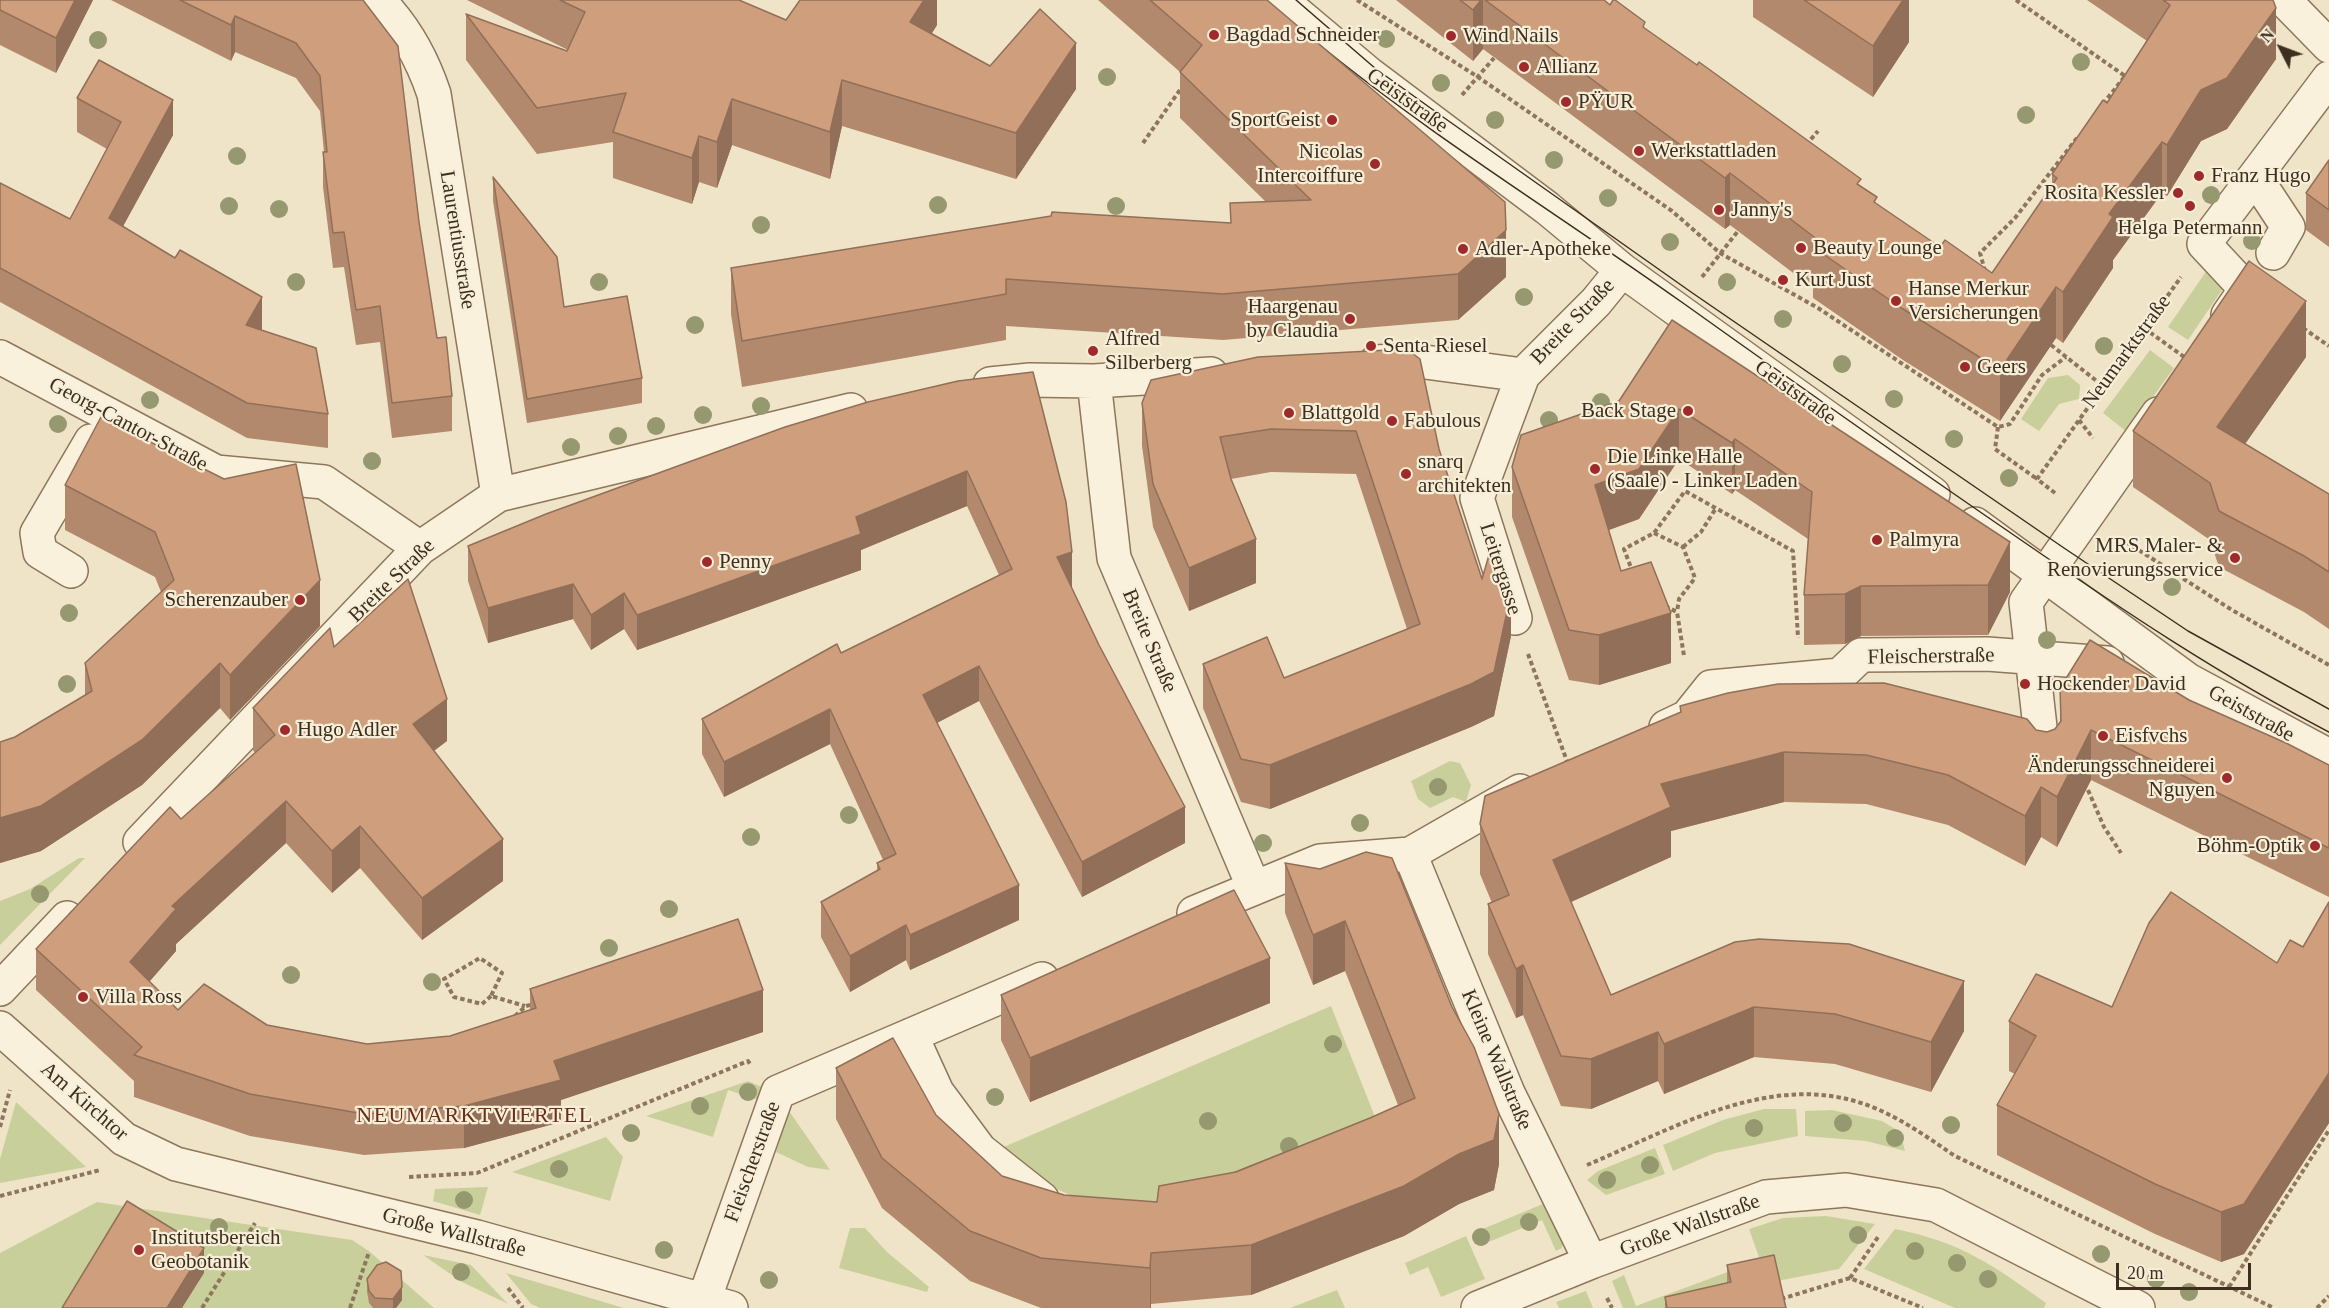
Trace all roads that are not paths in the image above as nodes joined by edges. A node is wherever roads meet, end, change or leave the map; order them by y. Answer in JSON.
{"nodes":[{"id":1,"x":378,"y":0,"type":"edge"},
{"id":2,"x":1281,"y":0,"type":"edge"},
{"id":3,"x":2284,"y":0,"type":"edge"},
{"id":4,"x":2329,"y":46,"type":"edge"},
{"id":5,"x":2329,"y":78,"type":"edge"},
{"id":6,"x":2255,"y":177,"type":"junction"},
{"id":7,"x":2273,"y":253,"type":"dead end"},
{"id":8,"x":1623,"y":270,"type":"junction"},
{"id":9,"x":2213,"y":336,"type":"edge"},
{"id":10,"x":0,"y":357,"type":"edge"},
{"id":11,"x":2194,"y":364,"type":"edge"},
{"id":12,"x":1341,"y":365,"type":"edge"},
{"id":13,"x":1236,"y":372,"type":"edge"},
{"id":14,"x":1523,"y":375,"type":"junction"},
{"id":15,"x":1094,"y":381,"type":"junction"},
{"id":16,"x":958,"y":387,"type":"edge"},
{"id":17,"x":880,"y":403,"type":"edge"},
{"id":18,"x":107,"y":414,"type":"junction"},
{"id":19,"x":498,"y":495,"type":"junction"},
{"id":20,"x":420,"y":548,"type":"junction"},
{"id":21,"x":71,"y":571,"type":"dead end"},
{"id":22,"x":2045,"y":576,"type":"junction"},
{"id":23,"x":1515,"y":618,"type":"road end"},
{"id":24,"x":2032,"y":657,"type":"junction"},
{"id":25,"x":2107,"y":663,"type":"edge"},
{"id":26,"x":1638,"y":739,"type":"edge"},
{"id":27,"x":2329,"y":756,"type":"edge"},
{"id":28,"x":2044,"y":763,"type":"edge"},
{"id":29,"x":1568,"y":764,"type":"edge"},
{"id":30,"x":1410,"y":854,"type":"junction"},
{"id":31,"x":117,"y":867,"type":"edge"},
{"id":32,"x":1254,"y":888,"type":"junction"},
{"id":33,"x":92,"y":892,"type":"edge"},
{"id":34,"x":1169,"y":924,"type":"edge"},
{"id":35,"x":1072,"y":966,"type":"edge"},
{"id":36,"x":0,"y":989,"type":"edge"},
{"id":37,"x":0,"y":1028,"type":"edge"},
{"id":38,"x":911,"y":1035,"type":"junction"},
{"id":39,"x":176,"y":1164,"type":"joint"},
{"id":40,"x":1042,"y":1199,"type":"edge"},
{"id":41,"x":1591,"y":1262,"type":"junction"},
{"id":42,"x":717,"y":1304,"type":"edge"},
{"id":43,"x":1478,"y":1308,"type":"edge"},
{"id":44,"x":2138,"y":1308,"type":"edge"}],
"edges":[{"from":1,"to":19,"type":"street","name":"Laurentiusstraße"},
{"from":2,"to":8,"type":"street","name":"Geiststraße"},
{"from":3,"to":4,"type":"street"},
{"from":5,"to":6,"type":"street"},
{"from":6,"to":7,"type":"street"},
{"from":6,"to":9,"type":"street"},
{"from":8,"to":14,"type":"street","name":"Breite Straße"},
{"from":8,"to":22,"type":"street","name":"Geiststraße"},
{"from":10,"to":18,"type":"street","name":"Georg-Cantor-Straße"},
{"from":11,"to":22,"type":"street"},
{"from":12,"to":14,"type":"street","name":"Breite Straße"},
{"from":13,"to":15,"type":"street"},
{"from":14,"to":23,"type":"street","name":"Leitergasse"},
{"from":15,"to":16,"type":"street"},
{"from":15,"to":32,"type":"street","name":"Breite Straße"},
{"from":17,"to":19,"type":"street","name":"Breite Straße"},
{"from":18,"to":20,"type":"street","name":"Georg-Cantor-Straße"},
{"from":18,"to":21,"type":"street"},
{"from":19,"to":20,"type":"street","name":"Breite Straße"},
{"from":20,"to":31,"type":"street","name":"Breite Straße"},
{"from":22,"to":24,"type":"street"},
{"from":22,"to":27,"type":"street","name":"Geiststraße"},
{"from":24,"to":25,"type":"street","name":"Fleischerstraße"},
{"from":24,"to":26,"type":"street","name":"Fleischerstraße"},
{"from":24,"to":28,"type":"street"},
{"from":29,"to":30,"type":"street"},
{"from":30,"to":32,"type":"street"},
{"from":30,"to":41,"type":"street","name":"Kleine Wallstraße"},
{"from":32,"to":34,"type":"street"},
{"from":33,"to":36,"type":"street"},
{"from":35,"to":38,"type":"street","name":"Fleischerstraße"},
{"from":37,"to":39,"type":"street","name":"Am Kirchtor"},
{"from":38,"to":40,"type":"street"},
{"from":38,"to":42,"type":"street","name":"Fleischerstraße"},
{"from":39,"to":42,"type":"street","name":"Große Wallstraße"},
{"from":41,"to":43,"type":"street","name":"Große Wallstraße"},
{"from":41,"to":44,"type":"street","name":"Große Wallstraße"}]}
